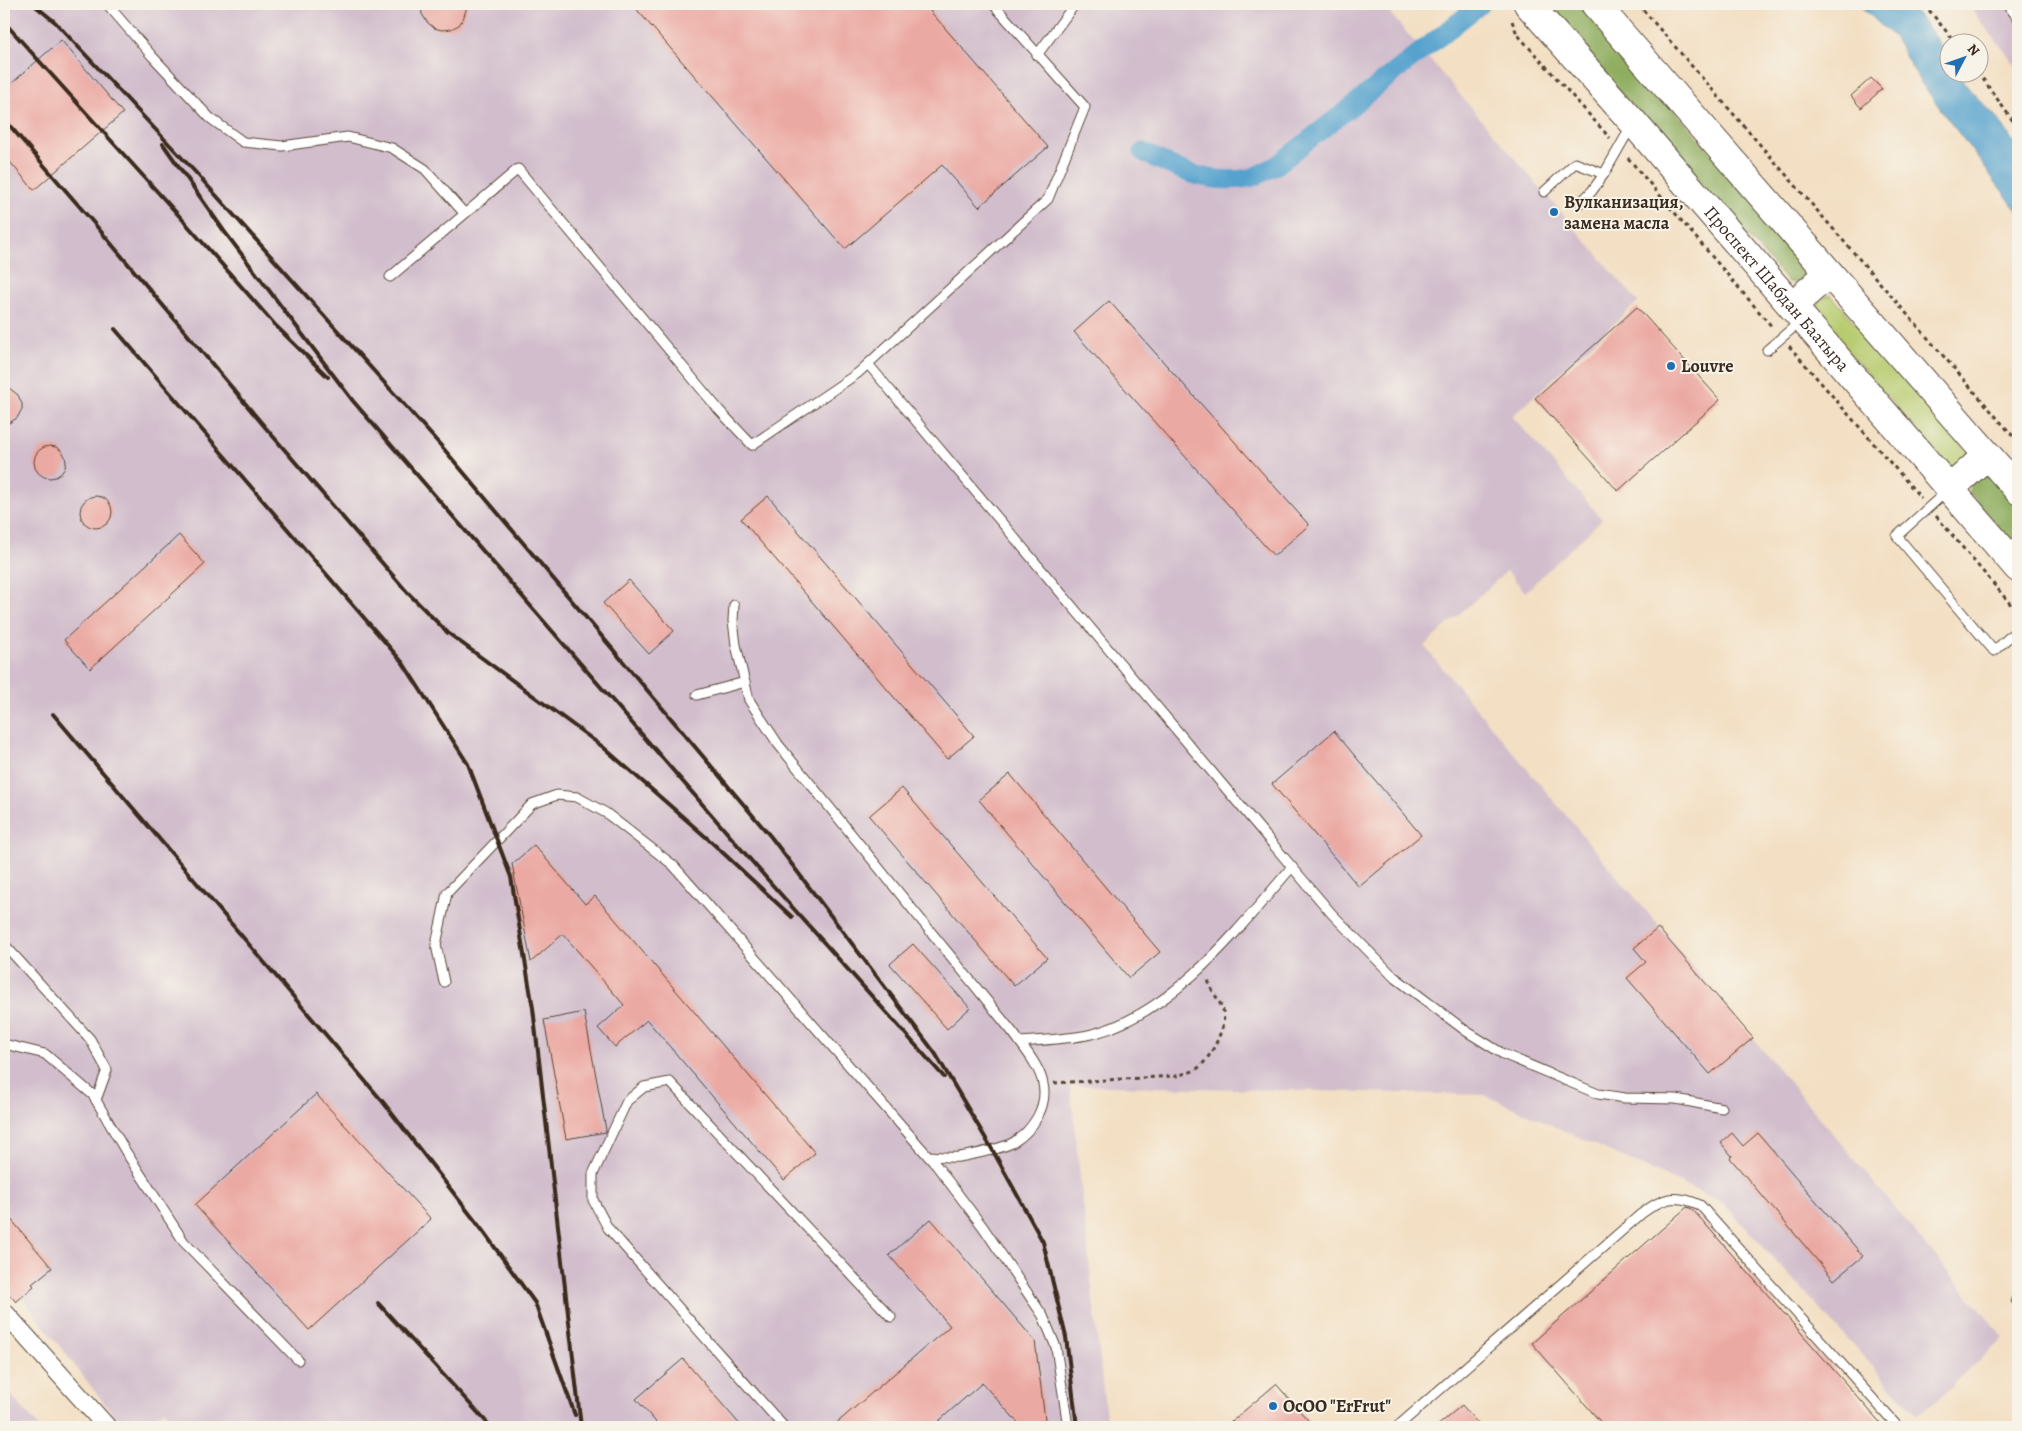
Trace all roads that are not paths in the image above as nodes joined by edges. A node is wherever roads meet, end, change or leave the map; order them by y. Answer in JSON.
{"nodes":[{"id":1,"x":107,"y":4,"type":"edge"},
{"id":2,"x":993,"y":4,"type":"edge"},
{"id":3,"x":1075,"y":4,"type":"edge"},
{"id":4,"x":1595,"y":4,"type":"edge"},
{"id":5,"x":2007,"y":4,"type":"edge"},
{"id":6,"x":1525,"y":10,"type":"edge"},
{"id":7,"x":2018,"y":18,"type":"edge"},
{"id":8,"x":1037,"y":55,"type":"junction"},
{"id":9,"x":1633,"y":122,"type":"junction"},
{"id":10,"x":1604,"y":174,"type":"junction"},
{"id":11,"x":1544,"y":192,"type":"dead end"},
{"id":12,"x":1580,"y":203,"type":"dead end"},
{"id":13,"x":464,"y":213,"type":"junction"},
{"id":14,"x":1829,"y":273,"type":"junction"},
{"id":15,"x":390,"y":278,"type":"dead end"},
{"id":16,"x":1798,"y":312,"type":"junction"},
{"id":17,"x":1767,"y":350,"type":"dead end"},
{"id":18,"x":868,"y":364,"type":"junction"},
{"id":19,"x":1987,"y":454,"type":"junction"},
{"id":20,"x":1950,"y":488,"type":"junction"},
{"id":21,"x":2018,"y":490,"type":"edge"},
{"id":22,"x":2018,"y":568,"type":"edge"},
{"id":23,"x":734,"y":605,"type":"dead end"},
{"id":24,"x":2018,"y":629,"type":"edge"},
{"id":25,"x":745,"y":682,"type":"junction"},
{"id":26,"x":698,"y":695,"type":"dead end"},
{"id":27,"x":1292,"y":867,"type":"junction"},
{"id":28,"x":4,"y":944,"type":"edge"},
{"id":29,"x":444,"y":982,"type":"dead end"},
{"id":30,"x":1020,"y":1042,"type":"junction"},
{"id":31,"x":4,"y":1044,"type":"edge"},
{"id":32,"x":96,"y":1100,"type":"junction"},
{"id":33,"x":1722,"y":1108,"type":"dead end"},
{"id":34,"x":928,"y":1156,"type":"junction"},
{"id":35,"x":4,"y":1312,"type":"edge"},
{"id":36,"x":891,"y":1317,"type":"dead end"},
{"id":37,"x":298,"y":1360,"type":"dead end"},
{"id":38,"x":107,"y":1427,"type":"edge"},
{"id":39,"x":784,"y":1427,"type":"edge"},
{"id":40,"x":1068,"y":1427,"type":"edge"},
{"id":41,"x":1397,"y":1427,"type":"edge"},
{"id":42,"x":1898,"y":1427,"type":"edge"}],
"edges":[{"from":1,"to":13,"type":"lane"},
{"from":2,"to":8,"type":"lane"},
{"from":3,"to":8,"type":"lane"},
{"from":4,"to":14,"type":"main road"},
{"from":5,"to":7,"type":"lane"},
{"from":6,"to":9,"type":"main road","name":"Проспект Шабдан Баатыра"},
{"from":8,"to":18,"type":"lane"},
{"from":9,"to":10,"type":"lane"},
{"from":9,"to":16,"type":"main road","name":"Проспект Шабдан Баатыра"},
{"from":10,"to":11,"type":"lane"},
{"from":10,"to":12,"type":"lane"},
{"from":13,"to":15,"type":"lane"},
{"from":13,"to":18,"type":"lane"},
{"from":14,"to":16,"type":"main road"},
{"from":14,"to":19,"type":"main road"},
{"from":16,"to":17,"type":"lane"},
{"from":16,"to":20,"type":"main road","name":"Проспект Шабдан Баатыра"},
{"from":18,"to":27,"type":"lane"},
{"from":19,"to":20,"type":"main road"},
{"from":19,"to":21,"type":"main road"},
{"from":20,"to":22,"type":"main road","name":"Проспект Шабдан Баатыра"},
{"from":20,"to":24,"type":"lane"},
{"from":23,"to":25,"type":"lane"},
{"from":25,"to":26,"type":"lane"},
{"from":25,"to":30,"type":"lane"},
{"from":27,"to":30,"type":"lane"},
{"from":27,"to":33,"type":"lane"},
{"from":28,"to":32,"type":"lane"},
{"from":29,"to":34,"type":"lane"},
{"from":30,"to":34,"type":"lane"},
{"from":31,"to":32,"type":"lane"},
{"from":32,"to":37,"type":"lane"},
{"from":34,"to":40,"type":"lane"},
{"from":35,"to":38,"type":"street"},
{"from":36,"to":39,"type":"lane"},
{"from":41,"to":42,"type":"lane"}]}
